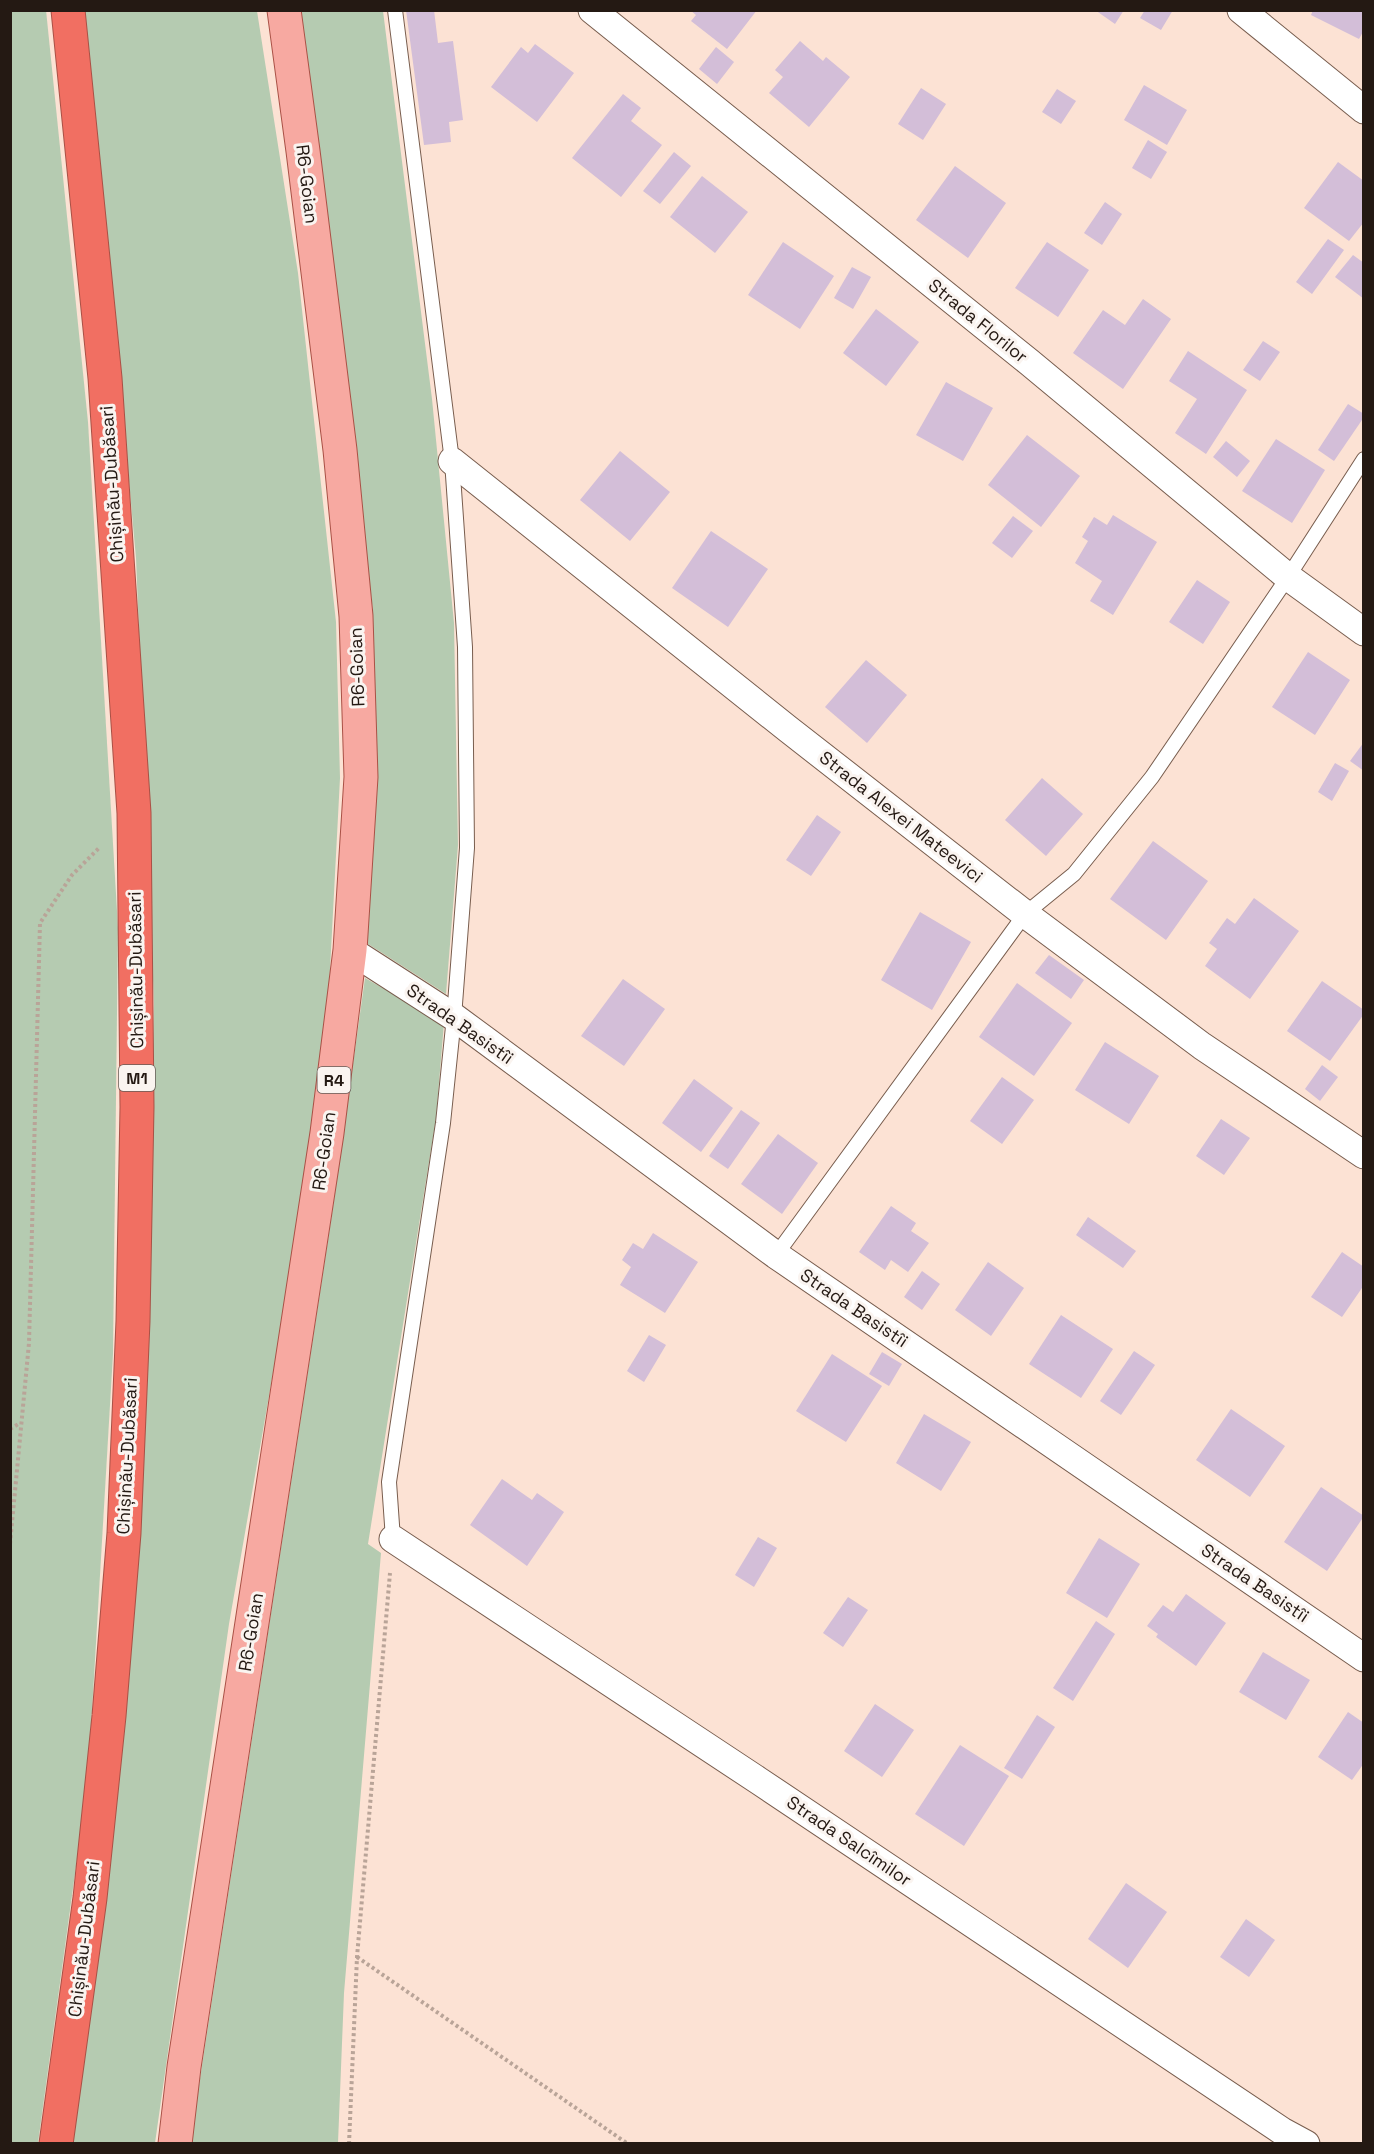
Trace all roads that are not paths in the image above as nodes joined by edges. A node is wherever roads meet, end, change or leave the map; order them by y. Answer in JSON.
{"nodes":[{"id":1,"x":68,"y":10,"type":"edge"},
{"id":2,"x":284,"y":10,"type":"edge"},
{"id":3,"x":394,"y":10,"type":"edge"},
{"id":4,"x":1241,"y":10,"type":"edge"},
{"id":5,"x":607,"y":18,"type":"edge"},
{"id":6,"x":1364,"y":110,"type":"edge"},
{"id":7,"x":1364,"y":459,"type":"edge"},
{"id":8,"x":452,"y":461,"type":"junction"},
{"id":9,"x":1288,"y":578,"type":"junction"},
{"id":10,"x":1364,"y":632,"type":"edge"},
{"id":11,"x":1025,"y":914,"type":"junction"},
{"id":12,"x":350,"y":950,"type":"junction"},
{"id":13,"x":454,"y":1017,"type":"junction"},
{"id":14,"x":1364,"y":1155,"type":"edge"},
{"id":15,"x":776,"y":1255,"type":"junction"},
{"id":16,"x":393,"y":1539,"type":"joint"},
{"id":17,"x":1364,"y":1658,"type":"edge"},
{"id":18,"x":56,"y":2144,"type":"edge"},
{"id":19,"x":175,"y":2144,"type":"edge"},
{"id":20,"x":1306,"y":2144,"type":"edge"}],
"edges":[{"from":1,"to":18,"type":"highway","name":"Chișinău-Dubăsari","number":"M1"},
{"from":2,"to":12,"type":"main road","name":"R6-Goian","number":"R4"},
{"from":3,"to":8,"type":"lane"},
{"from":4,"to":6,"type":"street"},
{"from":5,"to":9,"type":"street","name":"Strada Florilor"},
{"from":7,"to":9,"type":"lane"},
{"from":8,"to":11,"type":"street","name":"Strada Alexei Mateevici"},
{"from":8,"to":13,"type":"lane"},
{"from":9,"to":10,"type":"street","name":"Strada Florilor"},
{"from":9,"to":11,"type":"lane"},
{"from":11,"to":14,"type":"street","name":"Strada Alexei Mateevici"},
{"from":11,"to":15,"type":"lane"},
{"from":12,"to":13,"type":"street","name":"Strada Basistîi"},
{"from":12,"to":19,"type":"main road","name":"R6-Goian","number":"R4"},
{"from":13,"to":15,"type":"street","name":"Strada Basistîi"},
{"from":13,"to":16,"type":"lane"},
{"from":15,"to":17,"type":"street","name":"Strada Basistîi"},
{"from":16,"to":20,"type":"street","name":"Strada Salcîmilor"}]}
